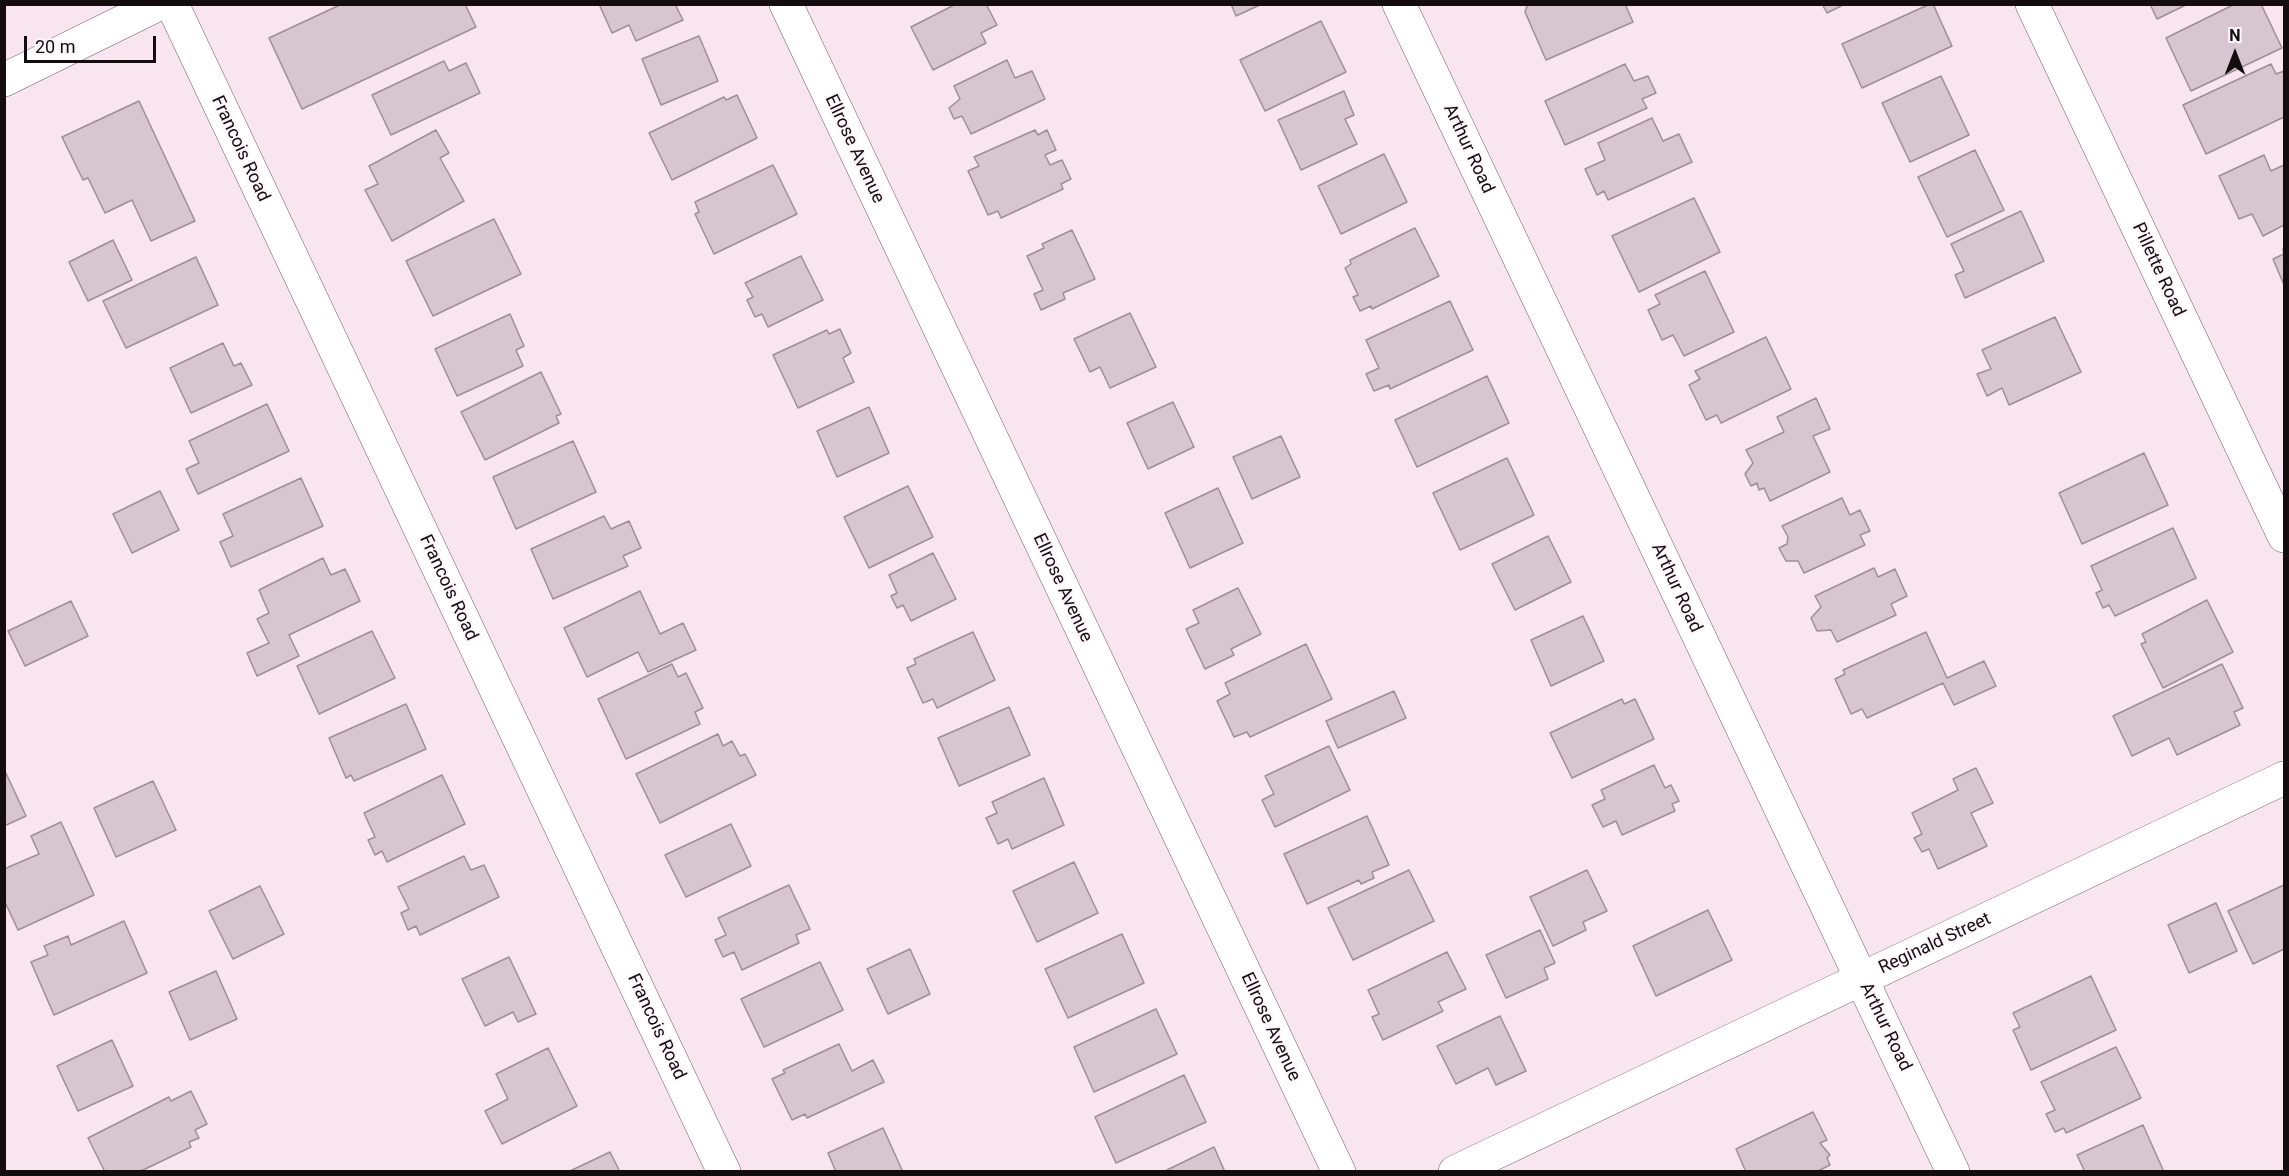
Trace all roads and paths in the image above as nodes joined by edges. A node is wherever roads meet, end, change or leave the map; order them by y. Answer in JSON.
{"nodes":[{"id":1,"x":159,"y":4,"type":"edge"},
{"id":2,"x":172,"y":4,"type":"edge"},
{"id":3,"x":786,"y":4,"type":"edge"},
{"id":4,"x":1400,"y":4,"type":"edge"},
{"id":5,"x":2032,"y":4,"type":"edge"},
{"id":6,"x":4,"y":80,"type":"edge"},
{"id":7,"x":2284,"y":536,"type":"edge"},
{"id":8,"x":2284,"y":778,"type":"edge"},
{"id":9,"x":1861,"y":979,"type":"junction"},
{"id":10,"x":724,"y":1172,"type":"edge"},
{"id":11,"x":1339,"y":1172,"type":"edge"},
{"id":12,"x":1455,"y":1172,"type":"edge"},
{"id":13,"x":1953,"y":1172,"type":"edge"}],
"edges":[{"from":1,"to":6,"type":"street"},
{"from":2,"to":10,"type":"street","name":"Francois Road"},
{"from":3,"to":11,"type":"street","name":"Ellrose Avenue"},
{"from":4,"to":9,"type":"street","name":"Arthur Road"},
{"from":5,"to":7,"type":"street","name":"Pillette Road"},
{"from":8,"to":9,"type":"street","name":"Reginald Street"},
{"from":9,"to":12,"type":"street","name":"Reginald Street"},
{"from":9,"to":13,"type":"street","name":"Arthur Road"}]}
